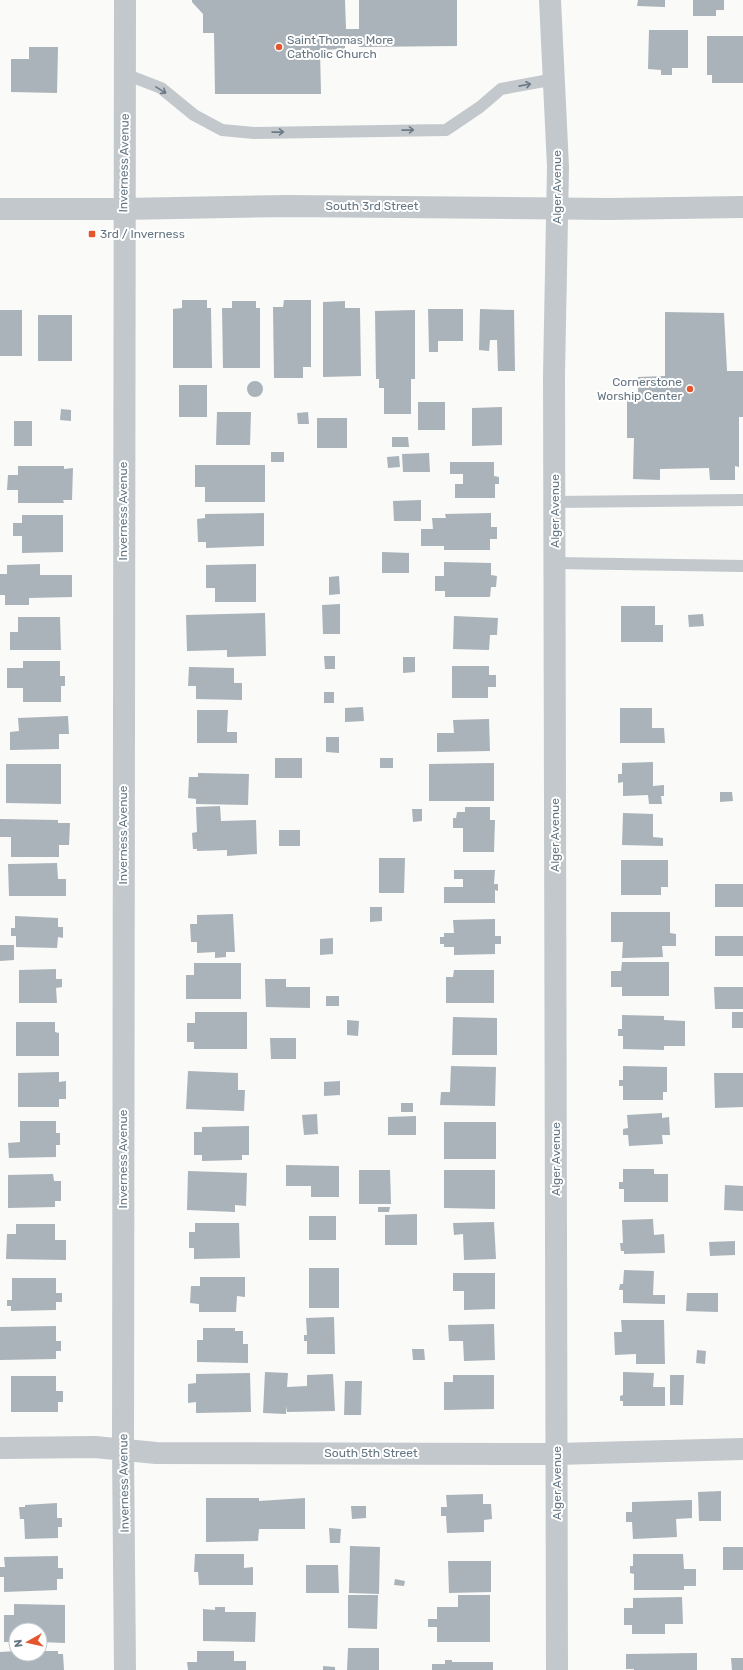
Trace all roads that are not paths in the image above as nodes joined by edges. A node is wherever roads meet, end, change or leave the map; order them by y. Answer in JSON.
{"nodes":[{"id":1,"x":125,"y":0,"type":"edge"},
{"id":2,"x":550,"y":0,"type":"edge"},
{"id":3,"x":125,"y":74,"type":"junction"},
{"id":4,"x":555,"y":79,"type":"junction"},
{"id":5,"x":557,"y":207,"type":"junction"},
{"id":6,"x":743,"y":207,"type":"edge"},
{"id":7,"x":0,"y":208,"type":"edge"},
{"id":8,"x":124,"y":208,"type":"junction"},
{"id":9,"x":743,"y":500,"type":"edge"},
{"id":10,"x":555,"y":502,"type":"junction"},
{"id":11,"x":555,"y":563,"type":"junction"},
{"id":12,"x":743,"y":566,"type":"edge"},
{"id":13,"x":0,"y":1448,"type":"edge"},
{"id":14,"x":743,"y":1449,"type":"edge"},
{"id":15,"x":123,"y":1450,"type":"junction"},
{"id":16,"x":556,"y":1454,"type":"junction"},
{"id":17,"x":125,"y":1670,"type":"edge"},
{"id":18,"x":557,"y":1670,"type":"edge"}],
"edges":[{"from":1,"to":3,"type":"street","name":"Inverness Avenue"},
{"from":2,"to":4,"type":"street","name":"Alger Avenue"},
{"from":3,"to":4,"type":"lane","one_way":true},
{"from":3,"to":8,"type":"street","name":"Inverness Avenue"},
{"from":4,"to":5,"type":"street","name":"Alger Avenue"},
{"from":5,"to":6,"type":"street","name":"South 3rd Street"},
{"from":5,"to":8,"type":"street","name":"South 3rd Street"},
{"from":5,"to":10,"type":"street","name":"Alger Avenue"},
{"from":7,"to":8,"type":"street","name":"South 3rd Street"},
{"from":8,"to":15,"type":"street","name":"Inverness Avenue"},
{"from":9,"to":10,"type":"lane"},
{"from":10,"to":11,"type":"street","name":"Alger Avenue"},
{"from":11,"to":12,"type":"lane"},
{"from":11,"to":16,"type":"street","name":"Alger Avenue"},
{"from":13,"to":15,"type":"street","name":"South 5th Street"},
{"from":14,"to":16,"type":"street","name":"South 5th Street"},
{"from":15,"to":16,"type":"street","name":"South 5th Street"},
{"from":15,"to":17,"type":"street","name":"Inverness Avenue"},
{"from":16,"to":18,"type":"street","name":"Alger Avenue"}]}
